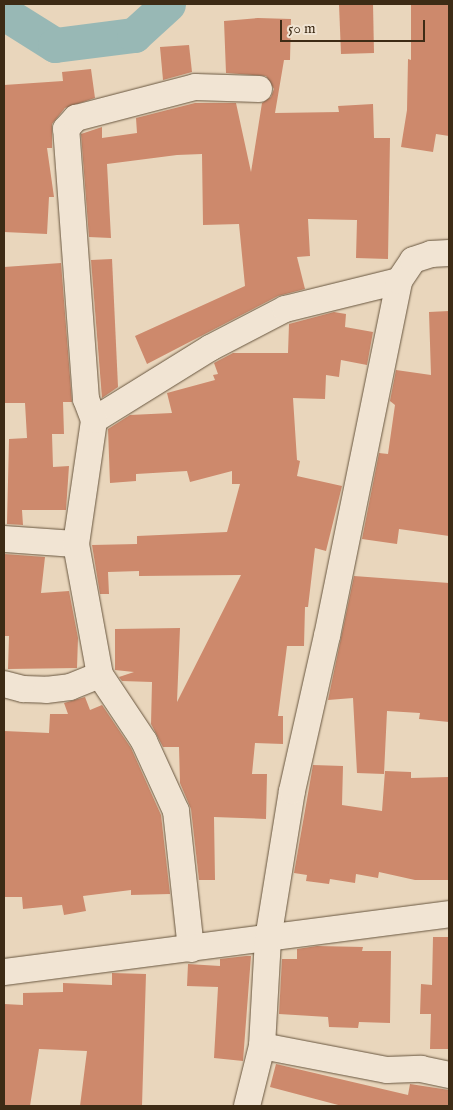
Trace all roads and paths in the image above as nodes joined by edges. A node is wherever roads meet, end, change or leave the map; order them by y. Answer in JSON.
{"nodes":[{"id":1,"x":258,"y":89,"type":"dead end"},
{"id":2,"x":449,"y":253,"type":"edge"},
{"id":3,"x":398,"y":281,"type":"junction"},
{"id":4,"x":94,"y":420,"type":"junction"},
{"id":5,"x":4,"y":539,"type":"edge"},
{"id":6,"x":76,"y":544,"type":"junction"},
{"id":7,"x":100,"y":675,"type":"junction"},
{"id":8,"x":4,"y":684,"type":"edge"},
{"id":9,"x":449,"y":914,"type":"edge"},
{"id":10,"x":268,"y":939,"type":"junction"},
{"id":11,"x":191,"y":949,"type":"junction"},
{"id":12,"x":4,"y":972,"type":"edge"},
{"id":13,"x":262,"y":1046,"type":"junction"},
{"id":14,"x":449,"y":1075,"type":"edge"},
{"id":15,"x":247,"y":1106,"type":"edge"}],
"edges":[{"from":1,"to":4,"type":"street"},
{"from":2,"to":3,"type":"street"},
{"from":3,"to":4,"type":"street"},
{"from":3,"to":10,"type":"street"},
{"from":4,"to":6,"type":"street"},
{"from":5,"to":6,"type":"street"},
{"from":6,"to":7,"type":"street"},
{"from":7,"to":8,"type":"street"},
{"from":7,"to":11,"type":"street"},
{"from":9,"to":10,"type":"street"},
{"from":10,"to":11,"type":"street"},
{"from":10,"to":13,"type":"street"},
{"from":11,"to":12,"type":"street"},
{"from":13,"to":14,"type":"street"},
{"from":13,"to":15,"type":"street"}]}
